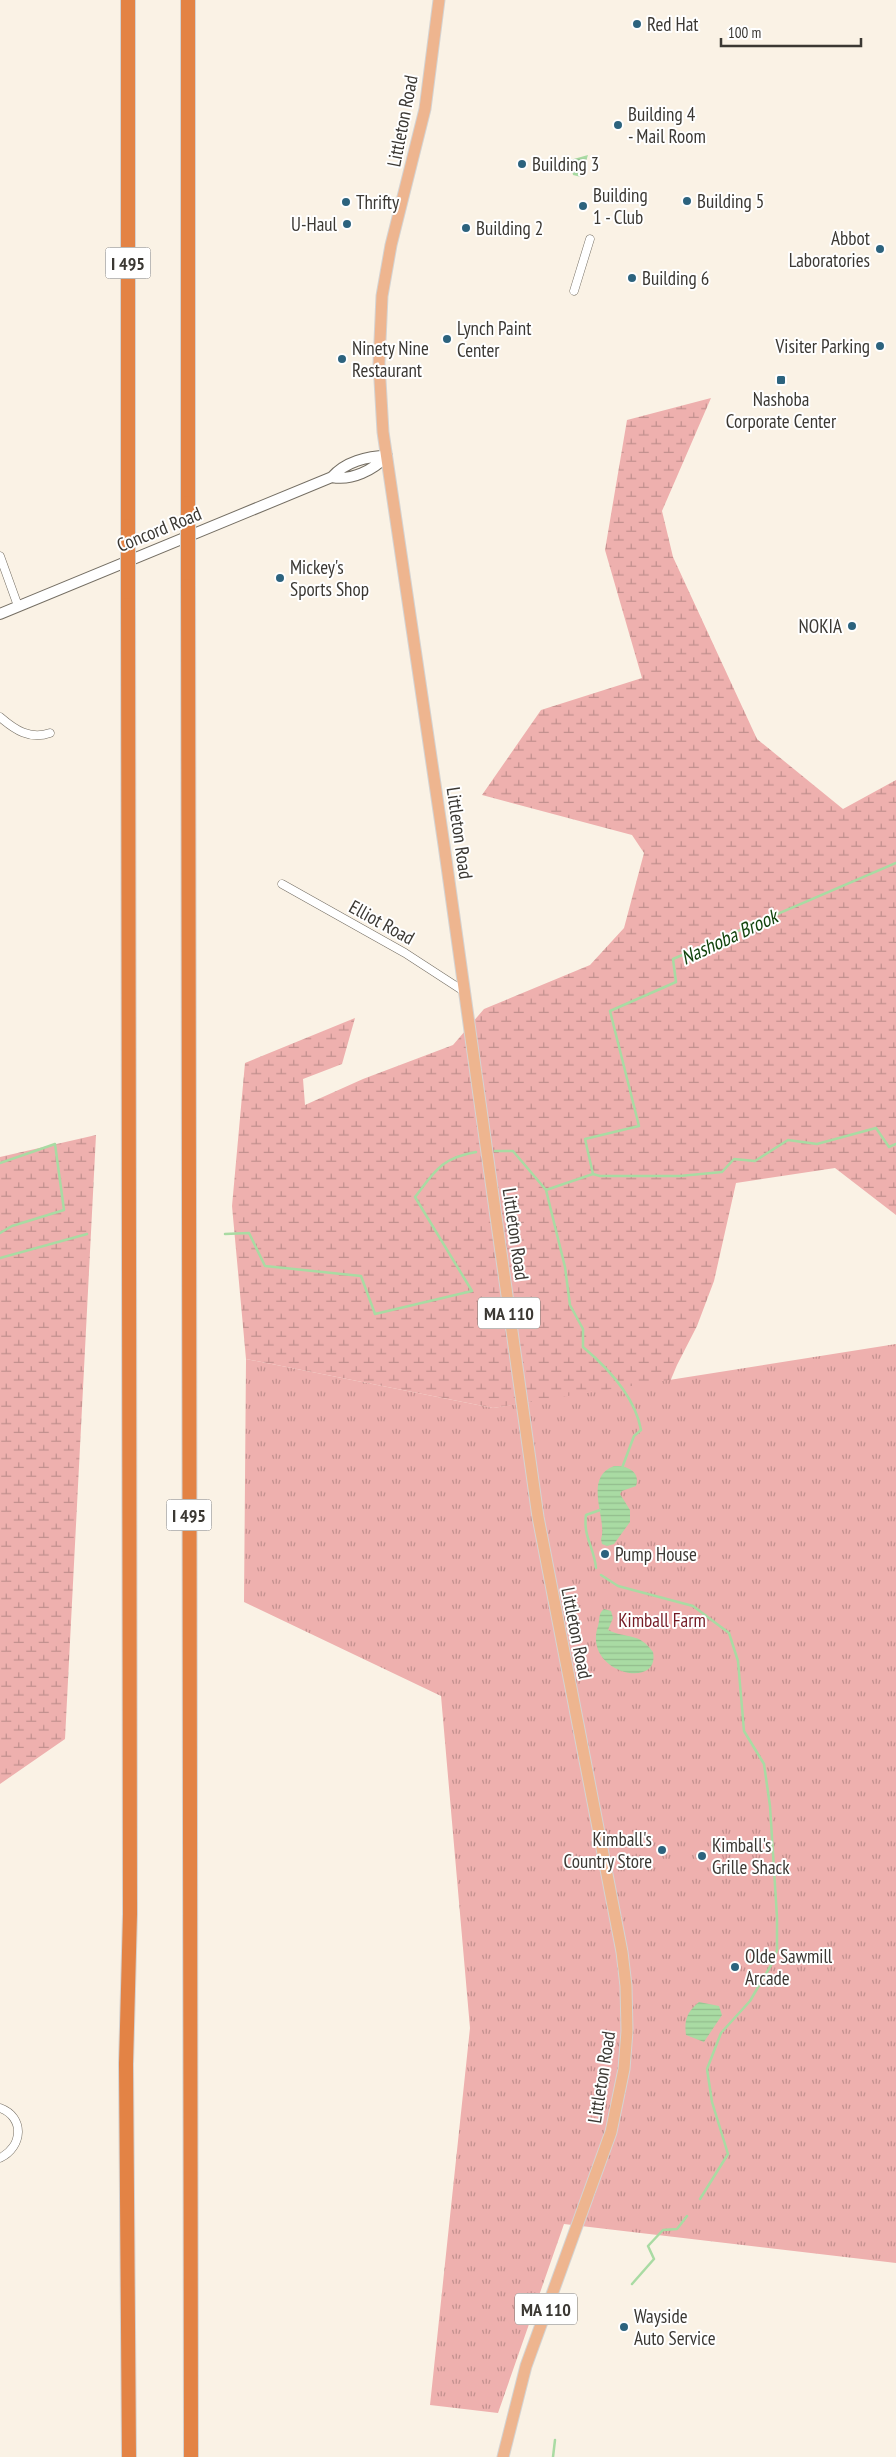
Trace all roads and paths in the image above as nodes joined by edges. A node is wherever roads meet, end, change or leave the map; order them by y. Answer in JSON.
{"nodes":[{"id":1,"x":128,"y":0,"type":"edge"},
{"id":2,"x":188,"y":0,"type":"edge"},
{"id":3,"x":439,"y":0,"type":"edge"},
{"id":4,"x":590,"y":239,"type":"dead end"},
{"id":5,"x":574,"y":291,"type":"dead end"},
{"id":6,"x":388,"y":456,"type":"junction"},
{"id":7,"x":0,"y":556,"type":"edge"},
{"id":8,"x":18,"y":606,"type":"junction"},
{"id":9,"x":0,"y":614,"type":"edge"},
{"id":10,"x":0,"y":717,"type":"edge"},
{"id":11,"x":50,"y":733,"type":"dead end"},
{"id":12,"x":282,"y":884,"type":"dead end"},
{"id":13,"x":465,"y":992,"type":"junction"},
{"id":14,"x":0,"y":2108,"type":"edge"},
{"id":15,"x":0,"y":2158,"type":"edge"},
{"id":16,"x":129,"y":2457,"type":"edge"},
{"id":17,"x":191,"y":2457,"type":"edge"},
{"id":18,"x":503,"y":2457,"type":"edge"}],
"edges":[{"from":1,"to":16,"type":"highway","number":"I 495","bridge":true},
{"from":2,"to":17,"type":"highway","number":"I 495","bridge":true},
{"from":3,"to":6,"type":"main road","name":"Littleton Road","number":"MA 110"},
{"from":4,"to":5,"type":"street"},
{"from":6,"to":8,"type":"main road","name":"Concord Road"},
{"from":6,"to":13,"type":"main road","name":"Littleton Road","number":"MA 110"},
{"from":7,"to":8,"type":"street"},
{"from":8,"to":9,"type":"main road","name":"Concord Road"},
{"from":10,"to":11,"type":"street"},
{"from":12,"to":13,"type":"street","name":"Elliot Road"},
{"from":13,"to":18,"type":"main road","name":"Littleton Road","number":"MA 110"},
{"from":14,"to":15,"type":"street"}]}
